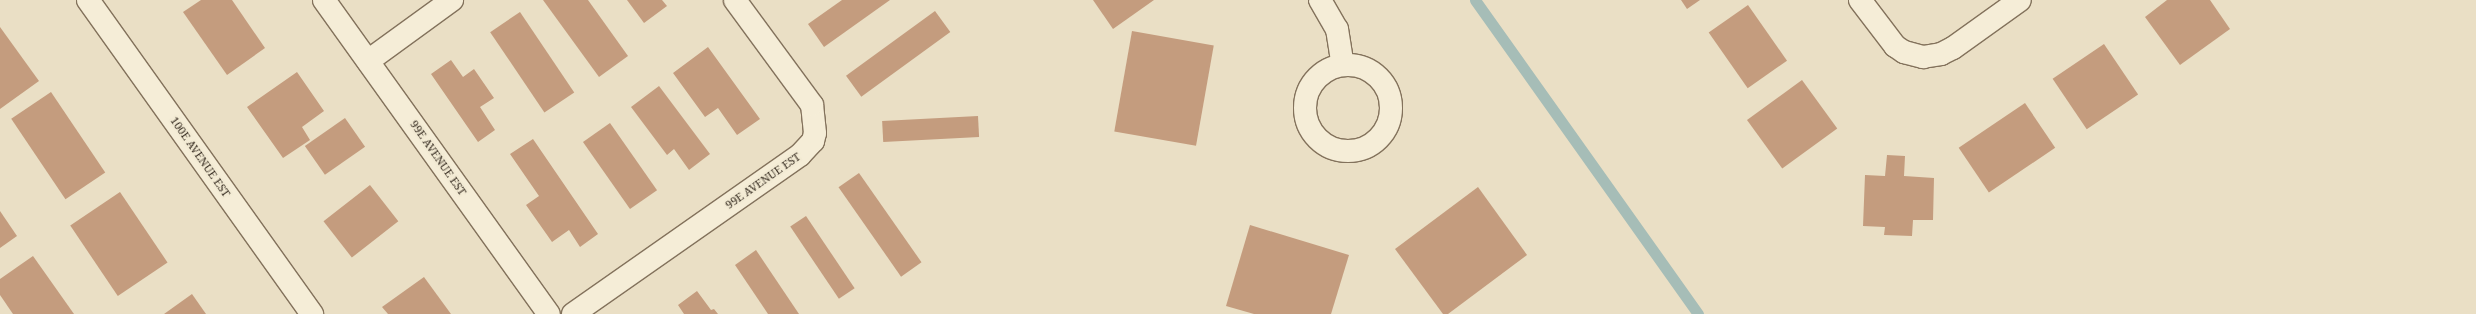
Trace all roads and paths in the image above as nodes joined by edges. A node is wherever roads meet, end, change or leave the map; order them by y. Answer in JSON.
{"nodes":[{"id":1,"x":88,"y":0,"type":"edge"},
{"id":2,"x":324,"y":0,"type":"edge"},
{"id":3,"x":452,"y":0,"type":"edge"},
{"id":4,"x":734,"y":0,"type":"edge"},
{"id":5,"x":1320,"y":0,"type":"edge"},
{"id":6,"x":1860,"y":0,"type":"edge"},
{"id":7,"x":2020,"y":0,"type":"edge"},
{"id":8,"x":368,"y":61,"type":"junction"},
{"id":9,"x":1343,"y":65,"type":"dead end"},
{"id":10,"x":312,"y":314,"type":"edge"},
{"id":11,"x":549,"y":314,"type":"edge"},
{"id":12,"x":573,"y":314,"type":"edge"}],
"edges":[{"from":1,"to":10,"type":"street","name":"100E AVENUE EST"},
{"from":2,"to":8,"type":"street","name":"99E AVENUE EST"},
{"from":3,"to":8,"type":"street"},
{"from":4,"to":12,"type":"street","name":"99E AVENUE EST"},
{"from":5,"to":9,"type":"street"},
{"from":6,"to":7,"type":"street"},
{"from":8,"to":11,"type":"street","name":"99E AVENUE EST"}]}
